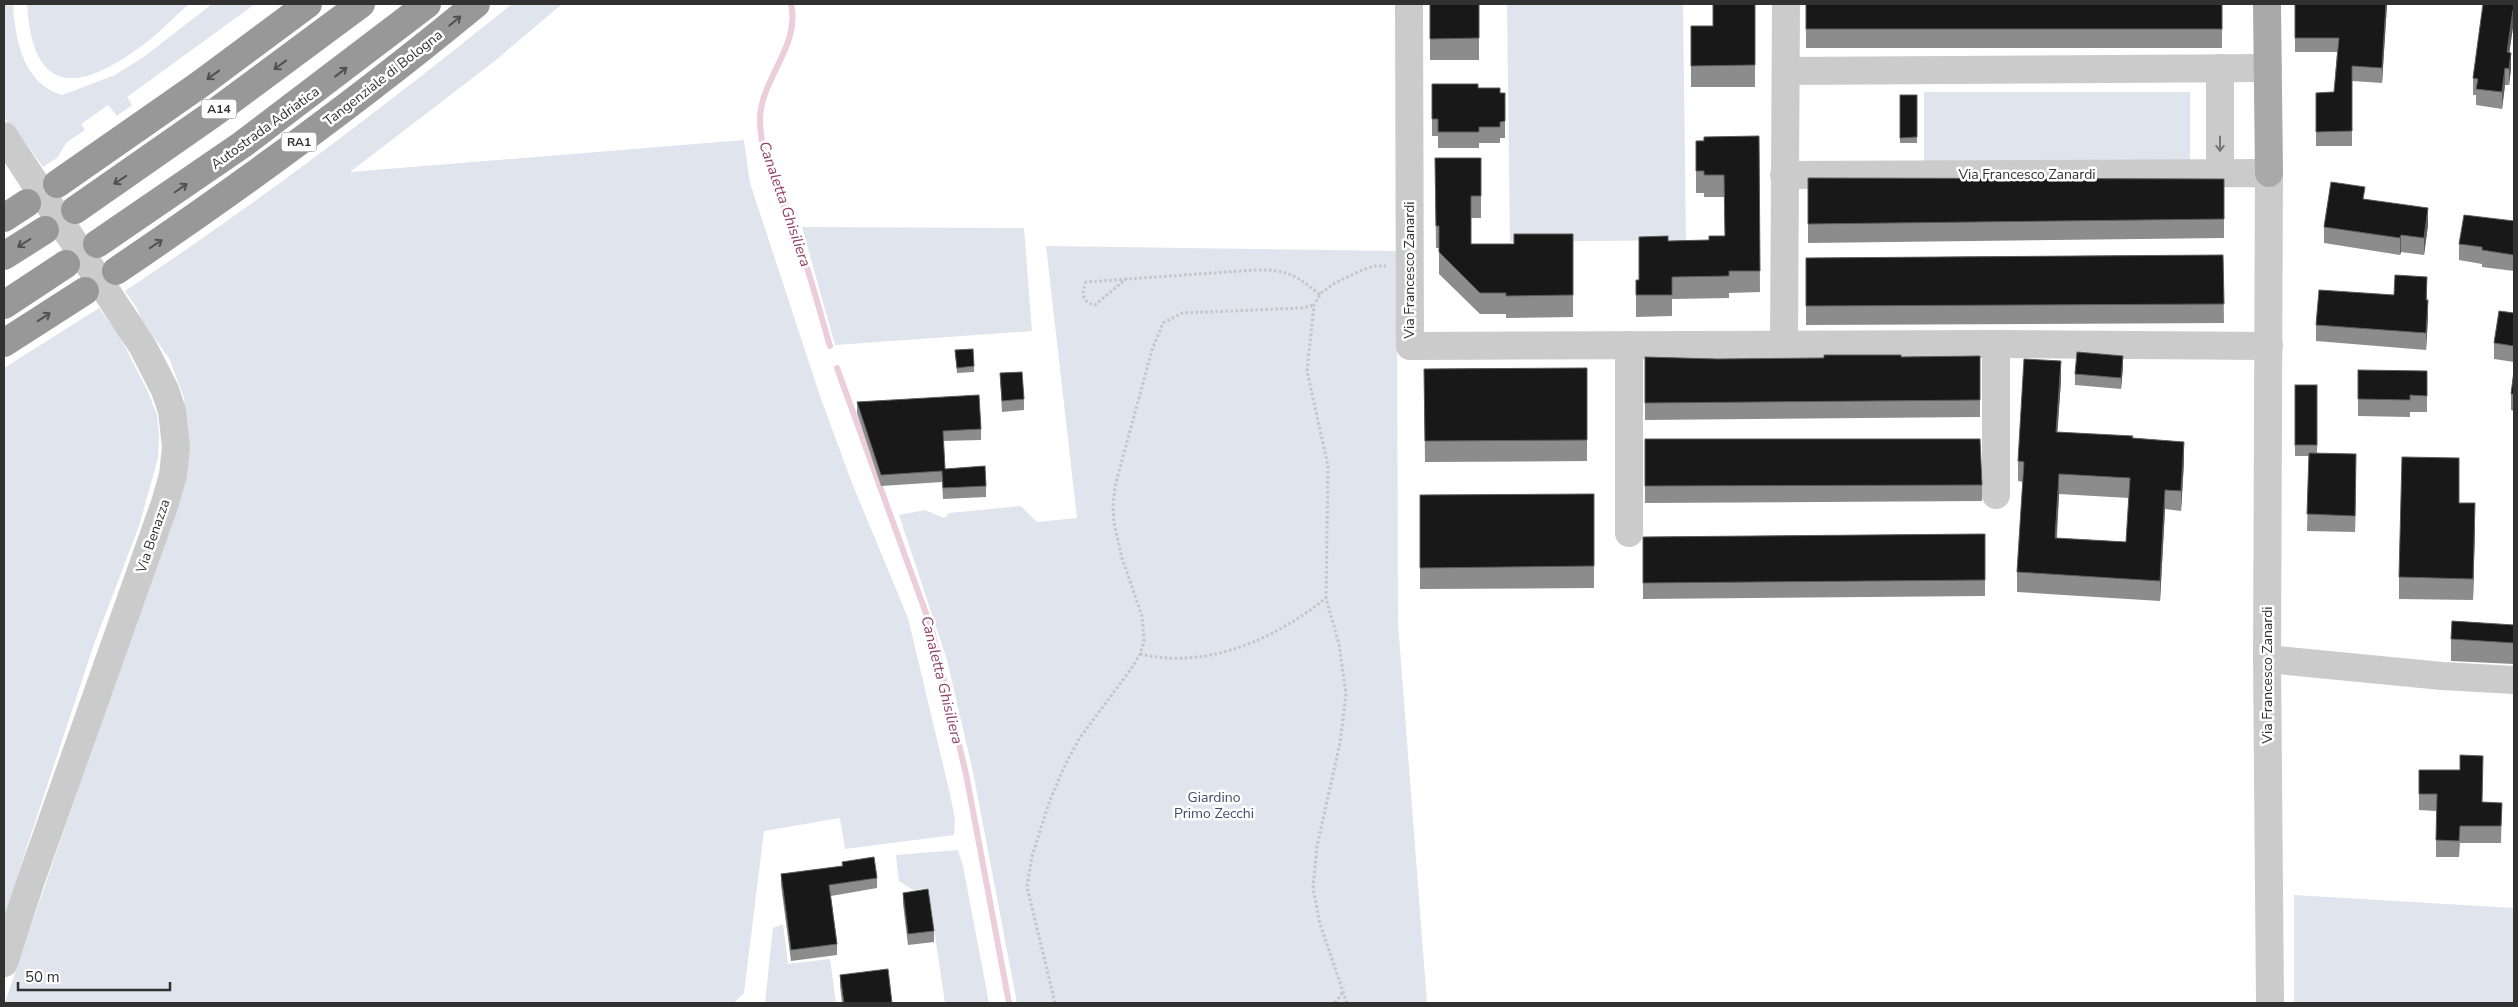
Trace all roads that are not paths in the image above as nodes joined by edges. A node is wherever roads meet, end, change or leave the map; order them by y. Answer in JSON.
{"nodes":[{"id":1,"x":308,"y":4,"type":"edge"},
{"id":2,"x":361,"y":4,"type":"edge"},
{"id":3,"x":427,"y":4,"type":"edge"},
{"id":4,"x":476,"y":4,"type":"edge"},
{"id":5,"x":1409,"y":4,"type":"edge"},
{"id":6,"x":1786,"y":4,"type":"edge"},
{"id":7,"x":2267,"y":4,"type":"edge"},
{"id":8,"x":2220,"y":68,"type":"junction"},
{"id":9,"x":2268,"y":68,"type":"junction"},
{"id":10,"x":1786,"y":71,"type":"junction"},
{"id":11,"x":9,"y":144,"type":"edge"},
{"id":12,"x":2220,"y":173,"type":"junction"},
{"id":13,"x":2269,"y":173,"type":"junction"},
{"id":14,"x":1784,"y":175,"type":"junction"},
{"id":15,"x":57,"y":184,"type":"dead end"},
{"id":16,"x":27,"y":203,"type":"dead end"},
{"id":17,"x":75,"y":210,"type":"dead end"},
{"id":18,"x":4,"y":218,"type":"edge"},
{"id":19,"x":45,"y":230,"type":"dead end"},
{"id":20,"x":98,"y":244,"type":"dead end"},
{"id":21,"x":4,"y":256,"type":"edge"},
{"id":22,"x":66,"y":264,"type":"dead end"},
{"id":23,"x":116,"y":271,"type":"dead end"},
{"id":24,"x":85,"y":291,"type":"dead end"},
{"id":25,"x":4,"y":305,"type":"edge"},
{"id":26,"x":4,"y":343,"type":"edge"},
{"id":27,"x":1996,"y":344,"type":"junction"},
{"id":28,"x":1629,"y":345,"type":"junction"},
{"id":29,"x":1784,"y":345,"type":"junction"},
{"id":30,"x":2269,"y":346,"type":"junction"},
{"id":31,"x":1996,"y":495,"type":"dead end"},
{"id":32,"x":1629,"y":533,"type":"dead end"},
{"id":33,"x":2267,"y":659,"type":"junction"},
{"id":34,"x":2514,"y":680,"type":"edge"},
{"id":35,"x":4,"y":963,"type":"edge"},
{"id":36,"x":2270,"y":1003,"type":"edge"}],
"edges":[{"from":1,"to":15,"type":"highway","one_way":true},
{"from":2,"to":17,"type":"highway","number":"A14","one_way":true},
{"from":20,"to":3,"type":"highway","name":"Autostrada Adriatica","one_way":true},
{"from":23,"to":4,"type":"highway","name":"Tangenziale di Bologna","number":"RA1","one_way":true},
{"from":5,"to":28,"type":"street","name":"Via Francesco Zanardi"},
{"from":6,"to":10,"type":"street"},
{"from":7,"to":9,"type":"main road","name":"Via Francesco Zanardi"},
{"from":8,"to":9,"type":"street"},
{"from":8,"to":10,"type":"street"},
{"from":8,"to":12,"type":"street","one_way":true},
{"from":9,"to":13,"type":"main road","name":"Via Francesco Zanardi"},
{"from":10,"to":14,"type":"street"},
{"from":11,"to":35,"type":"street","name":"Via Benazza"},
{"from":12,"to":13,"type":"street","name":"Via Francesco Zanardi"},
{"from":12,"to":14,"type":"street","name":"Via Francesco Zanardi"},
{"from":13,"to":30,"type":"street","name":"Via Francesco Zanardi"},
{"from":14,"to":29,"type":"street"},
{"from":16,"to":18,"type":"highway"},
{"from":19,"to":21,"type":"highway","one_way":true},
{"from":22,"to":25,"type":"highway"},
{"from":26,"to":24,"type":"highway","one_way":true},
{"from":27,"to":29,"type":"street","name":"Via Francesco Zanardi"},
{"from":27,"to":30,"type":"street","name":"Via Francesco Zanardi"},
{"from":27,"to":31,"type":"street"},
{"from":28,"to":29,"type":"street","name":"Via Francesco Zanardi"},
{"from":28,"to":32,"type":"street"},
{"from":30,"to":33,"type":"street","name":"Via Francesco Zanardi"},
{"from":33,"to":34,"type":"street"},
{"from":33,"to":36,"type":"street","name":"Via Francesco Zanardi"}]}
